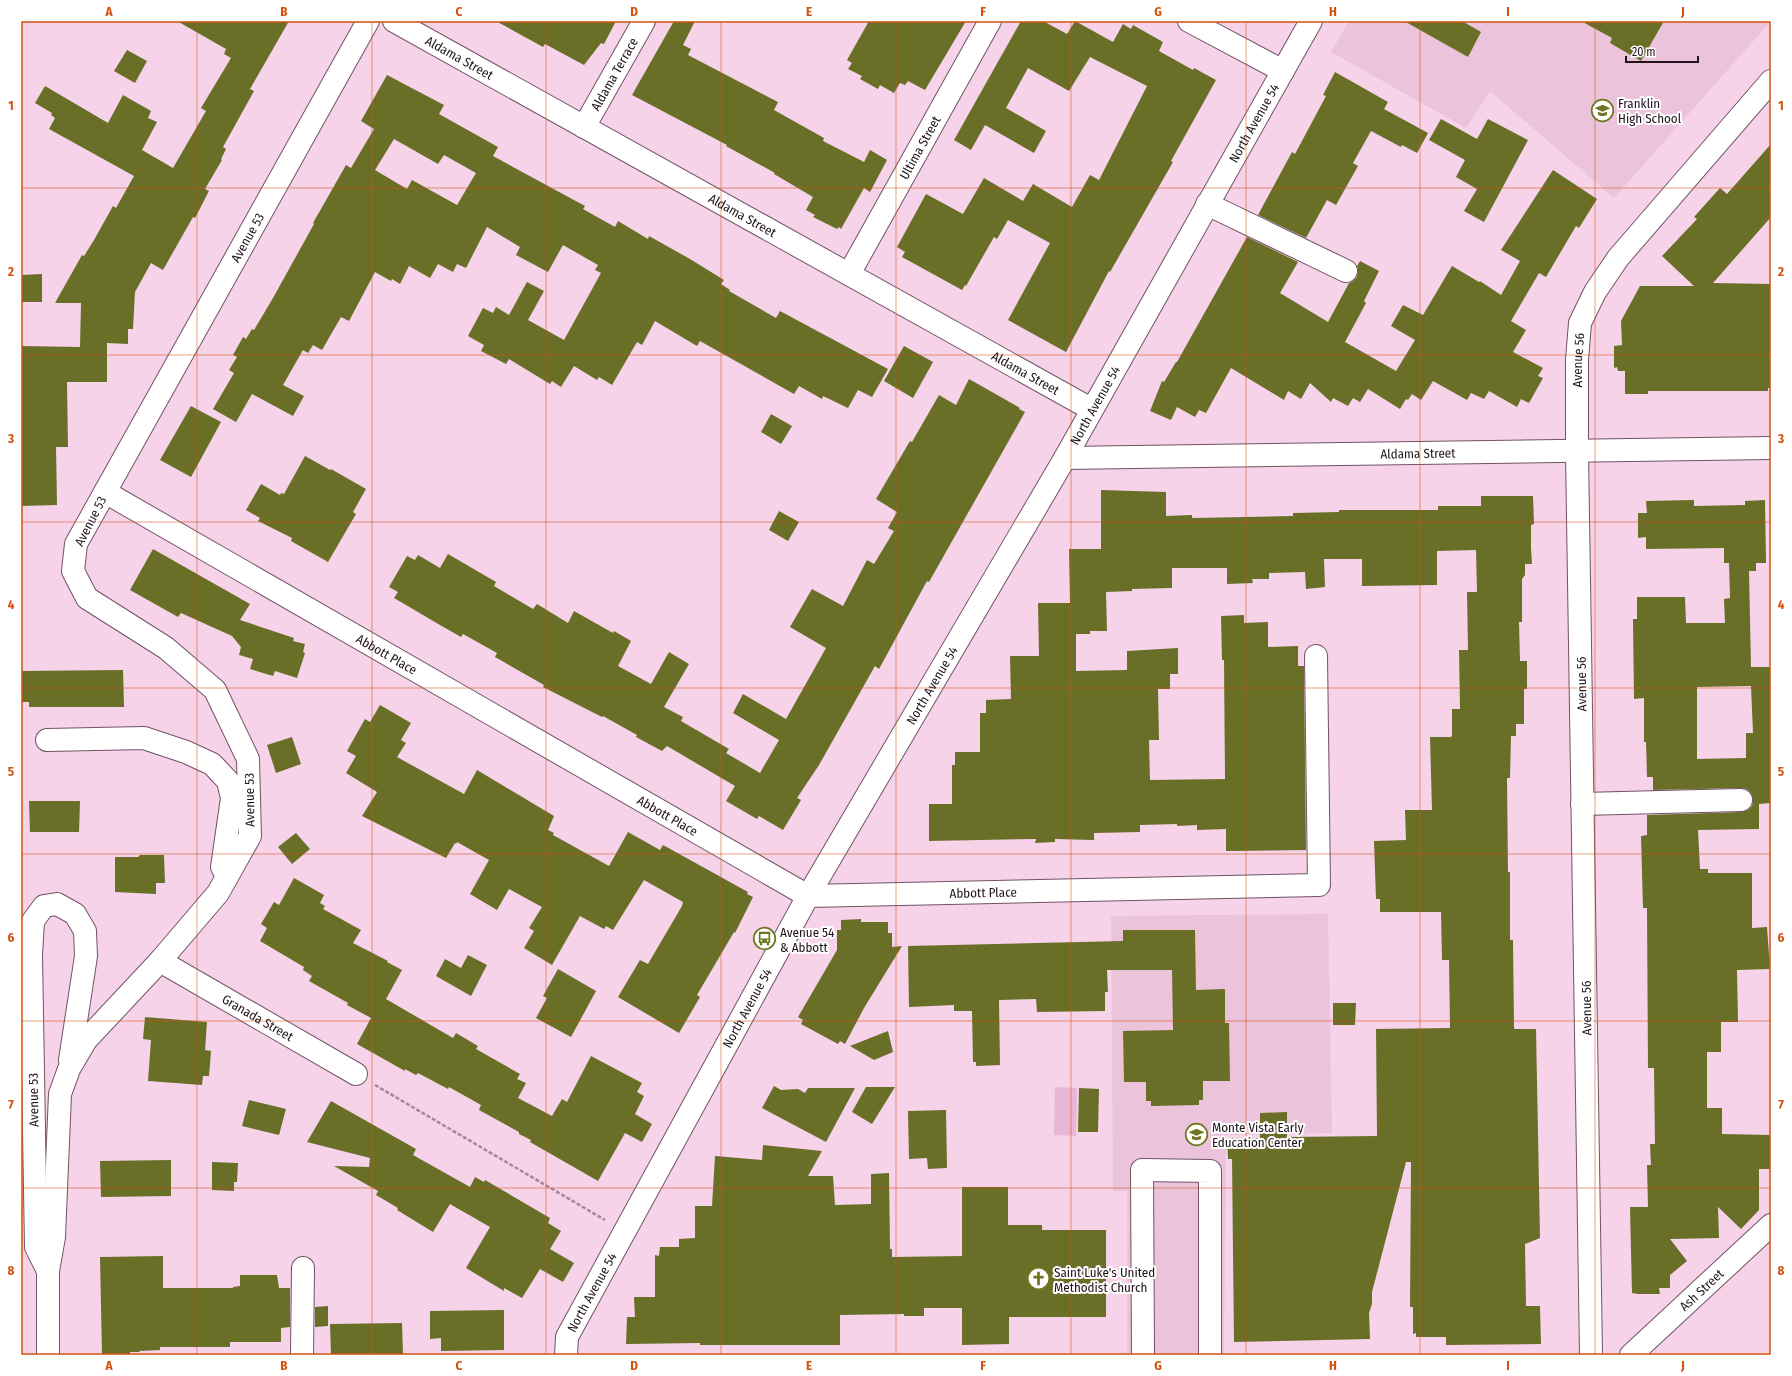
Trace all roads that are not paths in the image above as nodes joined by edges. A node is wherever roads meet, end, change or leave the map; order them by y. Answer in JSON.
{"nodes":[{"id":1,"x":368,"y":21,"type":"edge"},
{"id":2,"x":394,"y":21,"type":"edge"},
{"id":3,"x":644,"y":21,"type":"edge"},
{"id":4,"x":990,"y":21,"type":"edge"},
{"id":5,"x":1189,"y":21,"type":"edge"},
{"id":6,"x":1311,"y":21,"type":"edge"},
{"id":7,"x":1283,"y":71,"type":"junction"},
{"id":8,"x":1771,"y":81,"type":"edge"},
{"id":9,"x":584,"y":127,"type":"junction"},
{"id":10,"x":1207,"y":204,"type":"junction"},
{"id":11,"x":1346,"y":271,"type":"dead end"},
{"id":12,"x":849,"y":274,"type":"junction"},
{"id":13,"x":1091,"y":409,"type":"junction"},
{"id":14,"x":1771,"y":448,"type":"edge"},
{"id":15,"x":1577,"y":452,"type":"junction"},
{"id":16,"x":1065,"y":458,"type":"junction"},
{"id":17,"x":105,"y":492,"type":"junction"},
{"id":18,"x":1316,"y":656,"type":"dead end"},
{"id":19,"x":47,"y":740,"type":"dead end"},
{"id":20,"x":1741,"y":800,"type":"dead end"},
{"id":21,"x":1582,"y":804,"type":"junction"},
{"id":22,"x":227,"y":876,"type":"junction"},
{"id":23,"x":808,"y":896,"type":"junction"},
{"id":24,"x":160,"y":961,"type":"junction"},
{"id":25,"x":69,"y":1069,"type":"junction"},
{"id":26,"x":356,"y":1074,"type":"road end"},
{"id":27,"x":1771,"y":1225,"type":"edge"},
{"id":28,"x":303,"y":1268,"type":"dead end"},
{"id":29,"x":48,"y":1271,"type":"junction"},
{"id":30,"x":48,"y":1355,"type":"edge"},
{"id":31,"x":302,"y":1355,"type":"edge"},
{"id":32,"x":566,"y":1355,"type":"edge"},
{"id":33,"x":1143,"y":1355,"type":"edge"},
{"id":34,"x":1210,"y":1355,"type":"edge"},
{"id":35,"x":1591,"y":1355,"type":"edge"},
{"id":36,"x":1631,"y":1355,"type":"edge"}],
"edges":[{"from":1,"to":17,"type":"street","name":"Avenue 53"},
{"from":2,"to":9,"type":"street","name":"Aldama Street"},
{"from":3,"to":9,"type":"street","name":"Aldama Terrace"},
{"from":4,"to":12,"type":"street","name":"Ultima Street"},
{"from":5,"to":7,"type":"street"},
{"from":6,"to":7,"type":"street","name":"North Avenue 54"},
{"from":7,"to":10,"type":"street","name":"North Avenue 54"},
{"from":8,"to":15,"type":"street","name":"Avenue 56"},
{"from":9,"to":12,"type":"street","name":"Aldama Street"},
{"from":10,"to":11,"type":"street"},
{"from":10,"to":13,"type":"street","name":"North Avenue 54"},
{"from":12,"to":13,"type":"street","name":"Aldama Street"},
{"from":13,"to":16,"type":"street","name":"North Avenue 54"},
{"from":14,"to":15,"type":"street","name":"Aldama Street"},
{"from":15,"to":16,"type":"street","name":"Aldama Street"},
{"from":15,"to":21,"type":"street","name":"Avenue 56"},
{"from":16,"to":23,"type":"street","name":"North Avenue 54"},
{"from":17,"to":22,"type":"street","name":"Avenue 53"},
{"from":17,"to":23,"type":"street","name":"Abbott Place"},
{"from":18,"to":23,"type":"street","name":"Abbott Place"},
{"from":19,"to":22,"type":"street"},
{"from":20,"to":21,"type":"street"},
{"from":21,"to":35,"type":"street","name":"Avenue 56"},
{"from":22,"to":24,"type":"street","name":"Avenue 53"},
{"from":23,"to":32,"type":"street","name":"North Avenue 54"},
{"from":24,"to":25,"type":"street","name":"Avenue 53"},
{"from":24,"to":26,"type":"street","name":"Granada Street"},
{"from":25,"to":29,"type":"street","name":"Avenue 53"},
{"from":25,"to":29,"type":"street","name":"Avenue 53"},
{"from":27,"to":36,"type":"street","name":"Ash Street"},
{"from":28,"to":31,"type":"street"},
{"from":29,"to":30,"type":"street","name":"Avenue 53"},
{"from":33,"to":34,"type":"street"}]}
